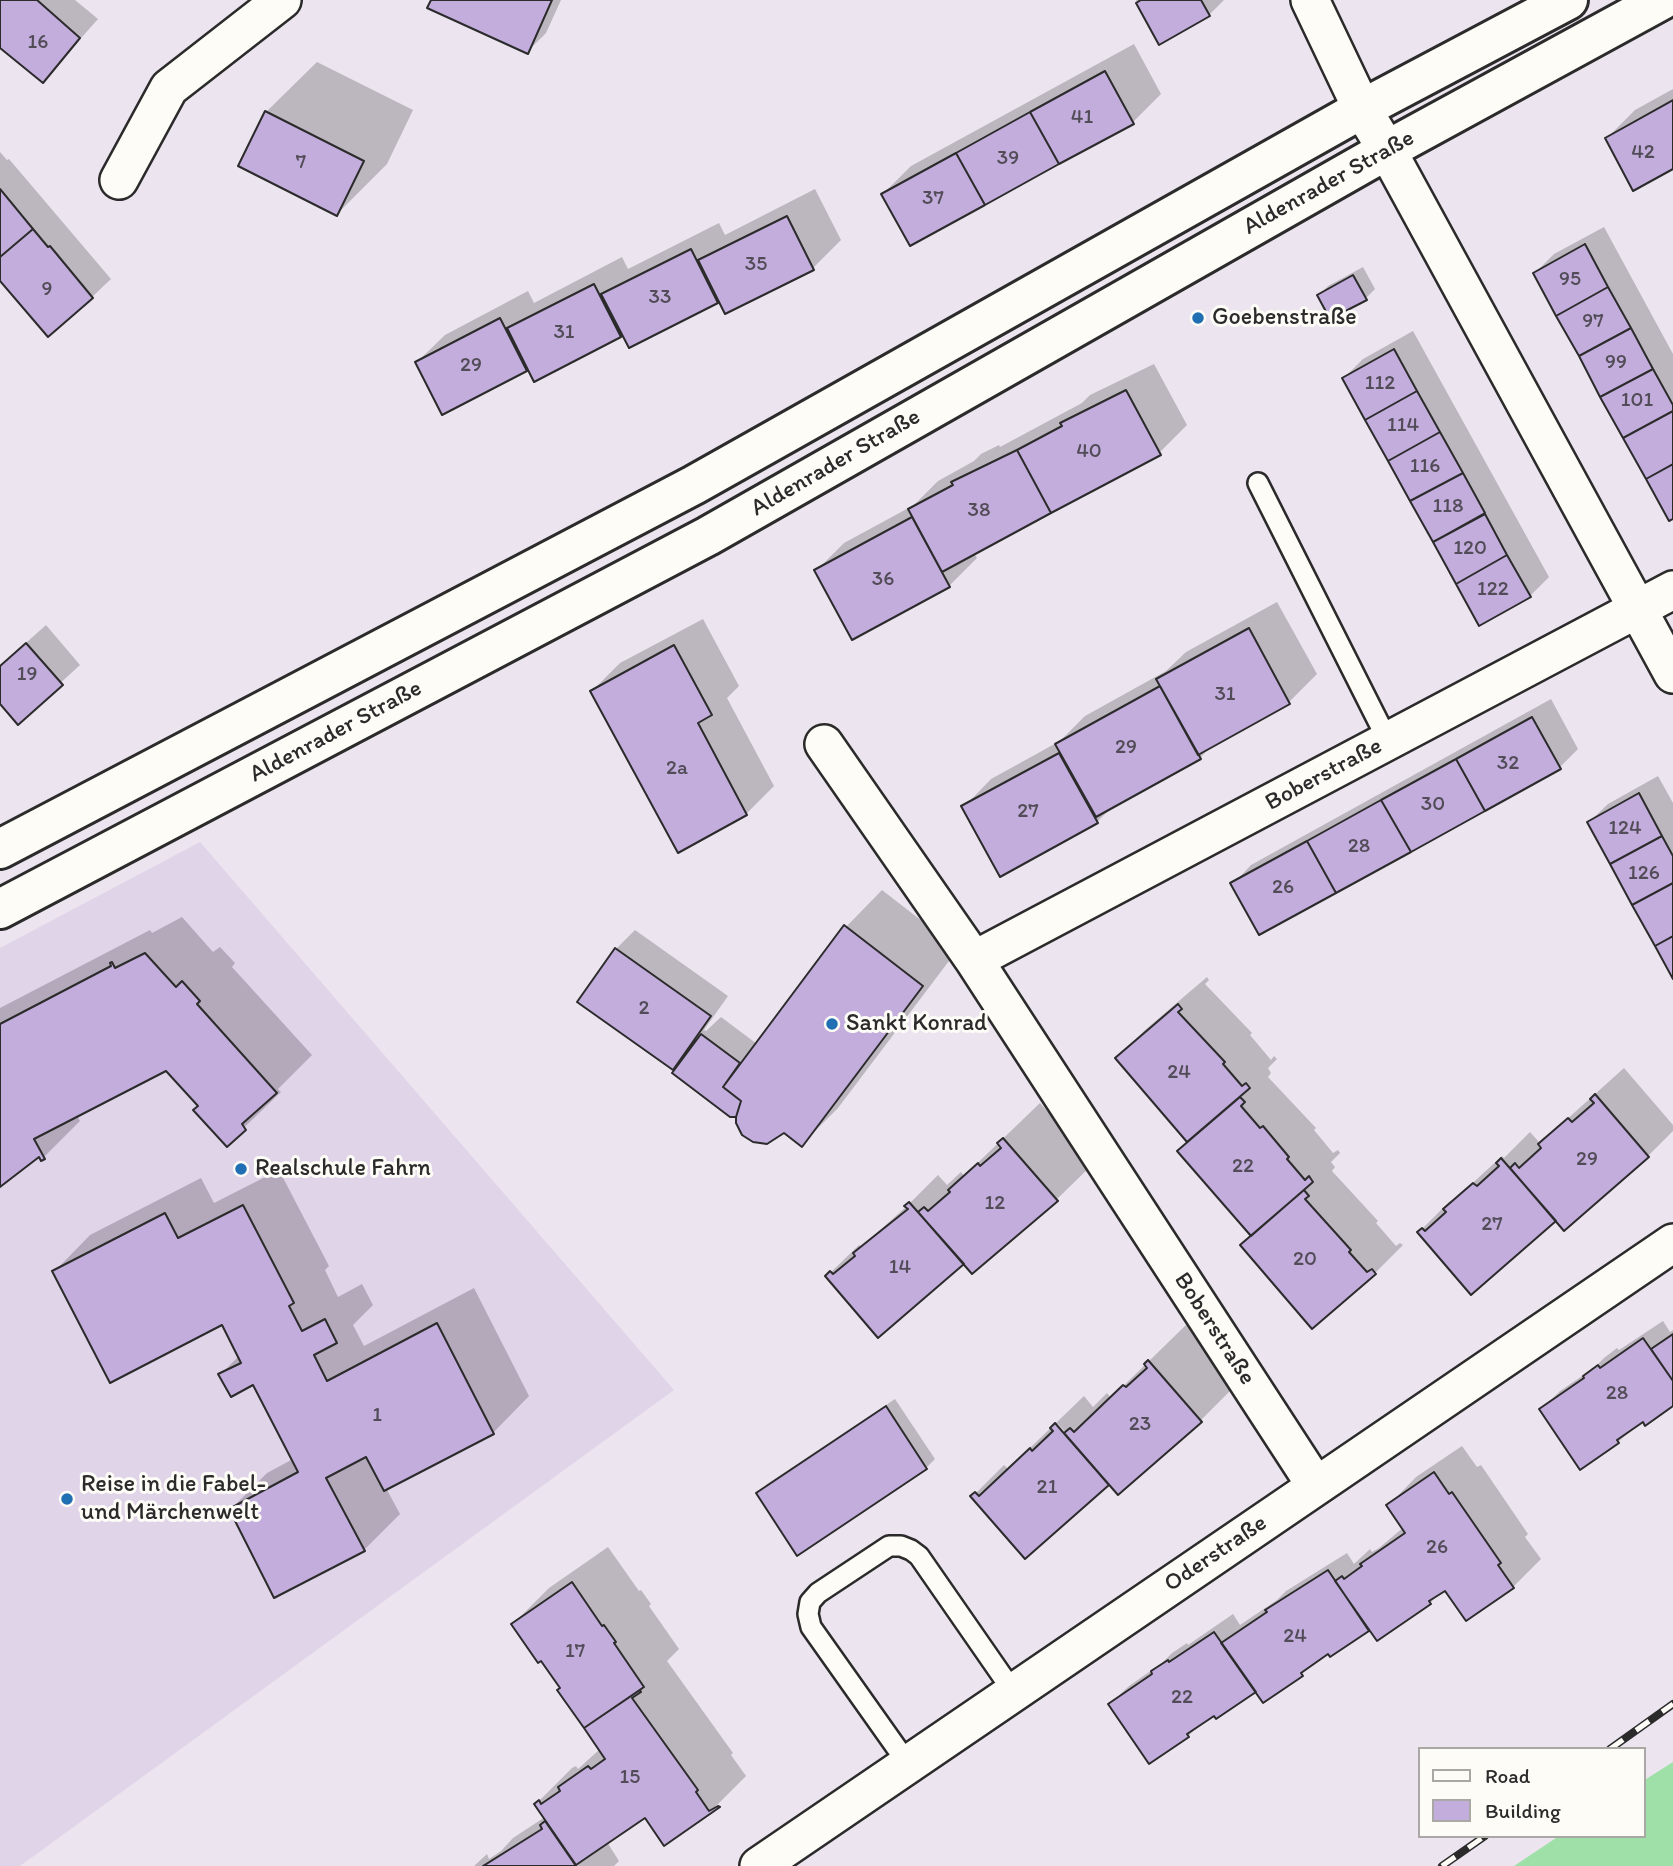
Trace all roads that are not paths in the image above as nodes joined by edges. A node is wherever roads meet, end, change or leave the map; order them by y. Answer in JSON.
{"nodes":[{"id":1,"x":282,"y":0,"type":"edge"},
{"id":2,"x":1310,"y":0,"type":"edge"},
{"id":3,"x":1568,"y":0,"type":"edge"},
{"id":4,"x":1662,"y":0,"type":"edge"},
{"id":5,"x":1362,"y":110,"type":"junction"},
{"id":6,"x":1387,"y":150,"type":"junction"},
{"id":7,"x":119,"y":180,"type":"dead end"},
{"id":8,"x":1258,"y":483,"type":"dead end"},
{"id":9,"x":1673,"y":590,"type":"edge"},
{"id":10,"x":1638,"y":610,"type":"junction"},
{"id":11,"x":1673,"y":674,"type":"edge"},
{"id":12,"x":1388,"y":741,"type":"junction"},
{"id":13,"x":824,"y":744,"type":"dead end"},
{"id":14,"x":0,"y":849,"type":"edge"},
{"id":15,"x":0,"y":909,"type":"edge"},
{"id":16,"x":974,"y":960,"type":"junction"},
{"id":17,"x":1673,"y":1243,"type":"edge"},
{"id":18,"x":1316,"y":1486,"type":"junction"},
{"id":19,"x":1014,"y":1693,"type":"junction"},
{"id":20,"x":908,"y":1764,"type":"junction"},
{"id":21,"x":759,"y":1866,"type":"edge"}],
"edges":[{"from":1,"to":7,"type":"street"},
{"from":2,"to":5,"type":"street"},
{"from":3,"to":5,"type":"street","name":"Aldenrader Straße"},
{"from":4,"to":6,"type":"street","name":"Aldenrader Straße"},
{"from":5,"to":6,"type":"street"},
{"from":5,"to":14,"type":"street","name":"Aldenrader Straße"},
{"from":6,"to":10,"type":"street"},
{"from":6,"to":15,"type":"street","name":"Aldenrader Straße"},
{"from":8,"to":12,"type":"lane"},
{"from":9,"to":10,"type":"street","name":"Boberstraße"},
{"from":10,"to":11,"type":"street"},
{"from":10,"to":12,"type":"street","name":"Boberstraße"},
{"from":12,"to":16,"type":"street","name":"Boberstraße"},
{"from":13,"to":16,"type":"street","name":"Boberstraße"},
{"from":16,"to":18,"type":"street","name":"Boberstraße"},
{"from":17,"to":18,"type":"street","name":"Oderstraße"},
{"from":18,"to":19,"type":"street","name":"Oderstraße"},
{"from":19,"to":20,"type":"street","name":"Oderstraße"},
{"from":19,"to":20,"type":"lane"},
{"from":20,"to":21,"type":"street","name":"Oderstraße"}]}
